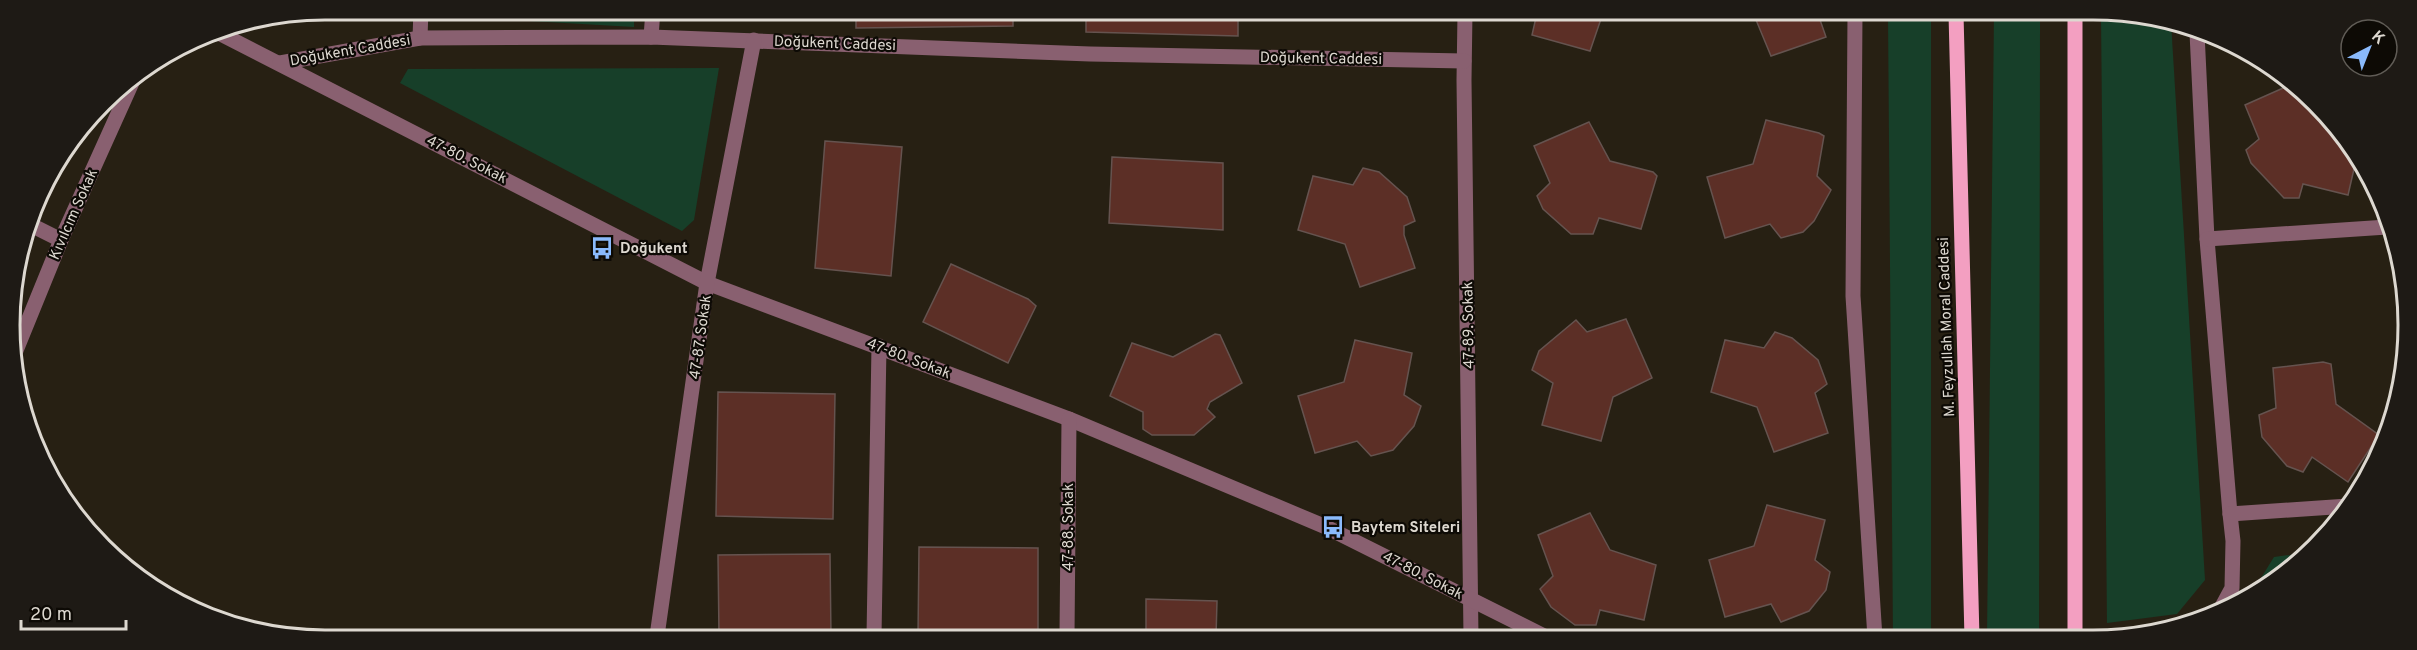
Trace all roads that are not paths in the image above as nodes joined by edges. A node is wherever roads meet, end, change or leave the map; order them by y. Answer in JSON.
{"nodes":[{"id":1,"x":421,"y":20,"type":"edge"},
{"id":2,"x":652,"y":20,"type":"edge"},
{"id":3,"x":1465,"y":20,"type":"edge"},
{"id":4,"x":1855,"y":20,"type":"edge"},
{"id":5,"x":1956,"y":20,"type":"edge"},
{"id":6,"x":2075,"y":20,"type":"edge"},
{"id":7,"x":226,"y":36,"type":"edge"},
{"id":8,"x":420,"y":38,"type":"junction"},
{"id":9,"x":651,"y":38,"type":"junction"},
{"id":10,"x":2197,"y":39,"type":"edge"},
{"id":11,"x":754,"y":40,"type":"junction"},
{"id":12,"x":1464,"y":61,"type":"junction"},
{"id":13,"x":280,"y":63,"type":"junction"},
{"id":14,"x":128,"y":92,"type":"edge"},
{"id":15,"x":36,"y":227,"type":"edge"},
{"id":16,"x":2381,"y":227,"type":"edge"},
{"id":17,"x":2207,"y":239,"type":"junction"},
{"id":18,"x":61,"y":240,"type":"junction"},
{"id":19,"x":707,"y":283,"type":"junction"},
{"id":20,"x":20,"y":341,"type":"edge"},
{"id":21,"x":879,"y":346,"type":"junction"},
{"id":22,"x":1069,"y":418,"type":"junction"},
{"id":23,"x":2337,"y":507,"type":"edge"},
{"id":24,"x":2230,"y":514,"type":"junction"},
{"id":25,"x":1472,"y":600,"type":"junction"},
{"id":26,"x":2226,"y":600,"type":"edge"},
{"id":27,"x":658,"y":630,"type":"edge"},
{"id":28,"x":874,"y":630,"type":"edge"},
{"id":29,"x":1067,"y":630,"type":"edge"},
{"id":30,"x":1471,"y":630,"type":"edge"},
{"id":31,"x":1532,"y":630,"type":"edge"},
{"id":32,"x":1874,"y":630,"type":"edge"},
{"id":33,"x":1972,"y":630,"type":"edge"},
{"id":34,"x":2075,"y":630,"type":"edge"}],
"edges":[{"from":1,"to":8,"type":"street"},
{"from":2,"to":9,"type":"street"},
{"from":3,"to":12,"type":"street","name":"47-89. Sokak"},
{"from":4,"to":32,"type":"street"},
{"from":5,"to":33,"type":"main road","name":"M. Feyzullah Moral Caddesi"},
{"from":6,"to":34,"type":"main road"},
{"from":7,"to":13,"type":"street","name":"Doğukent Caddesi"},
{"from":8,"to":9,"type":"street","name":"Doğukent Caddesi"},
{"from":8,"to":13,"type":"street","name":"Doğukent Caddesi"},
{"from":9,"to":11,"type":"street","name":"Doğukent Caddesi"},
{"from":10,"to":17,"type":"street"},
{"from":11,"to":12,"type":"street","name":"Doğukent Caddesi"},
{"from":11,"to":19,"type":"street","name":"47-87. Sokak"},
{"from":12,"to":25,"type":"street","name":"47-89. Sokak"},
{"from":13,"to":19,"type":"street","name":"47-80. Sokak"},
{"from":14,"to":18,"type":"street","name":"Kıvılcım Sokak"},
{"from":15,"to":18,"type":"street"},
{"from":16,"to":17,"type":"street"},
{"from":17,"to":24,"type":"street"},
{"from":18,"to":20,"type":"street","name":"Kıvılcım Sokak"},
{"from":19,"to":21,"type":"street","name":"47-80. Sokak"},
{"from":19,"to":27,"type":"street","name":"47-87. Sokak"},
{"from":21,"to":22,"type":"street","name":"47-80. Sokak"},
{"from":21,"to":28,"type":"street"},
{"from":22,"to":25,"type":"street","name":"47-80. Sokak"},
{"from":22,"to":29,"type":"street","name":"47-88. Sokak"},
{"from":23,"to":24,"type":"street"},
{"from":24,"to":26,"type":"street"},
{"from":25,"to":30,"type":"street","name":"47-89. Sokak"},
{"from":25,"to":31,"type":"street","name":"47-80. Sokak"}]}
